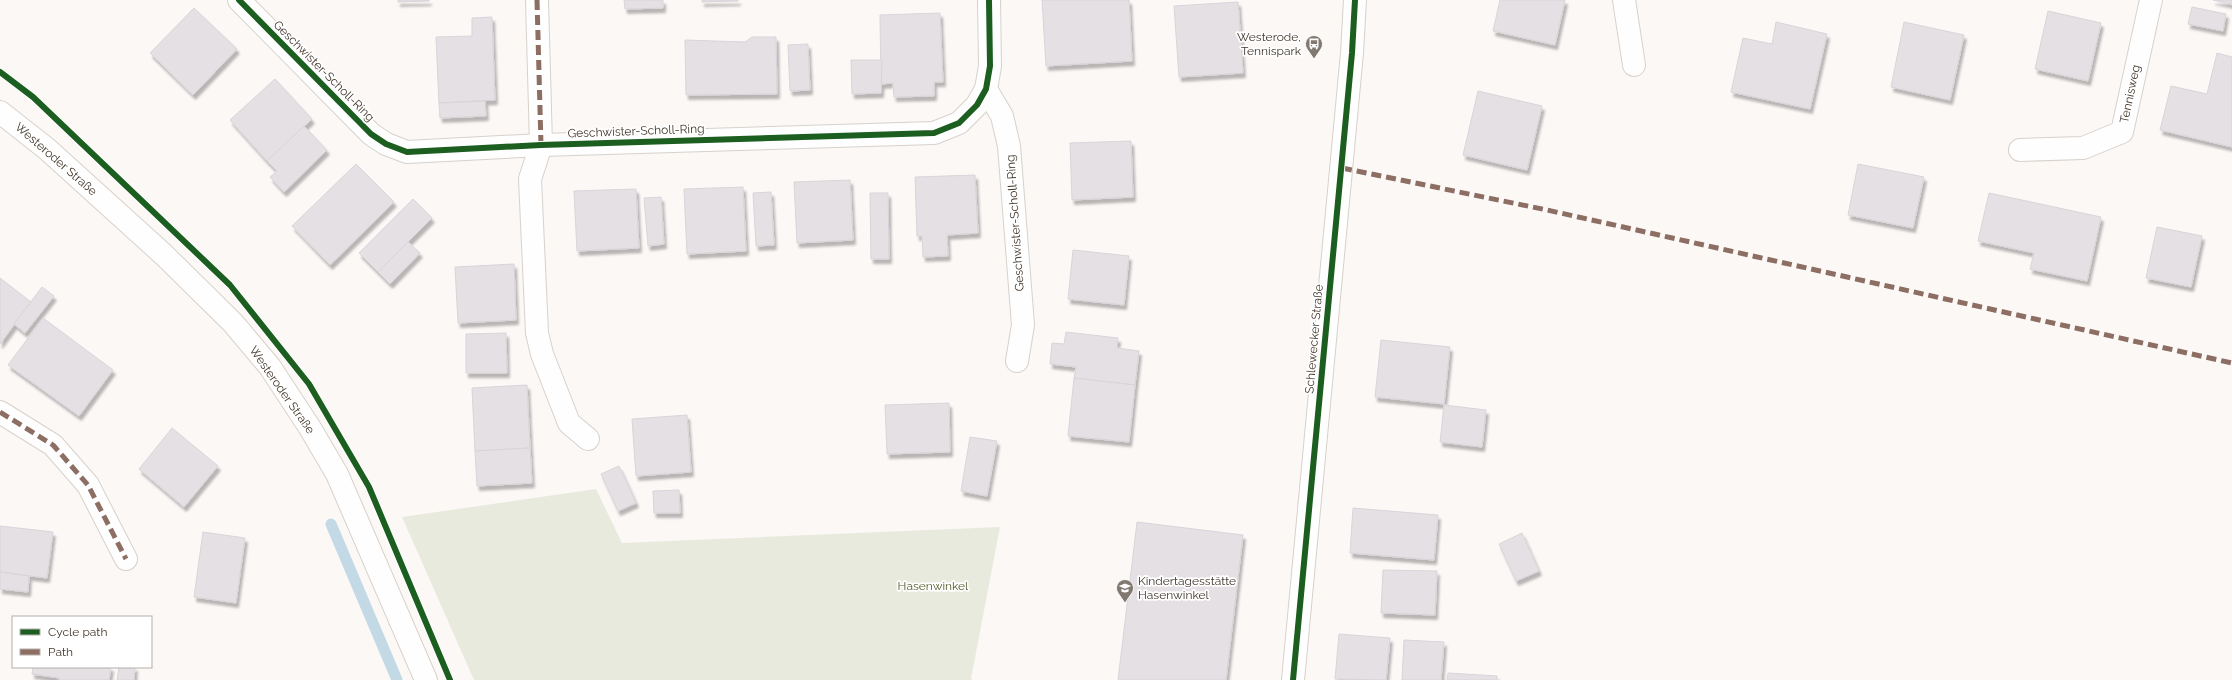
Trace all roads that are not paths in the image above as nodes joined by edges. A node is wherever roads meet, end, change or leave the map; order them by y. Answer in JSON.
{"nodes":[{"id":1,"x":239,"y":0,"type":"edge"},
{"id":2,"x":537,"y":0,"type":"edge"},
{"id":3,"x":989,"y":0,"type":"edge"},
{"id":4,"x":1355,"y":0,"type":"edge"},
{"id":5,"x":1624,"y":0,"type":"edge"},
{"id":6,"x":2151,"y":0,"type":"edge"},
{"id":7,"x":1634,"y":65,"type":"dead end"},
{"id":8,"x":986,"y":89,"type":"junction"},
{"id":9,"x":0,"y":112,"type":"edge"},
{"id":10,"x":541,"y":145,"type":"junction"},
{"id":11,"x":2020,"y":150,"type":"dead end"},
{"id":12,"x":1017,"y":361,"type":"dead end"},
{"id":13,"x":0,"y":412,"type":"edge"},
{"id":14,"x":588,"y":439,"type":"dead end"},
{"id":15,"x":126,"y":559,"type":"dead end"},
{"id":16,"x":426,"y":680,"type":"edge"},
{"id":17,"x":1293,"y":680,"type":"edge"}],
"edges":[{"from":1,"to":10,"type":"street","name":"Geschwister-Scholl-Ring"},
{"from":2,"to":10,"type":"street"},
{"from":3,"to":8,"type":"street","name":"Geschwister-Scholl-Ring"},
{"from":4,"to":17,"type":"street","name":"Schlewecker Straße"},
{"from":5,"to":7,"type":"street"},
{"from":6,"to":11,"type":"street","name":"Tennisweg"},
{"from":8,"to":10,"type":"street","name":"Geschwister-Scholl-Ring"},
{"from":8,"to":12,"type":"street","name":"Geschwister-Scholl-Ring"},
{"from":9,"to":16,"type":"street","name":"Westeroder Straße"},
{"from":10,"to":14,"type":"street"},
{"from":13,"to":15,"type":"street"}]}
